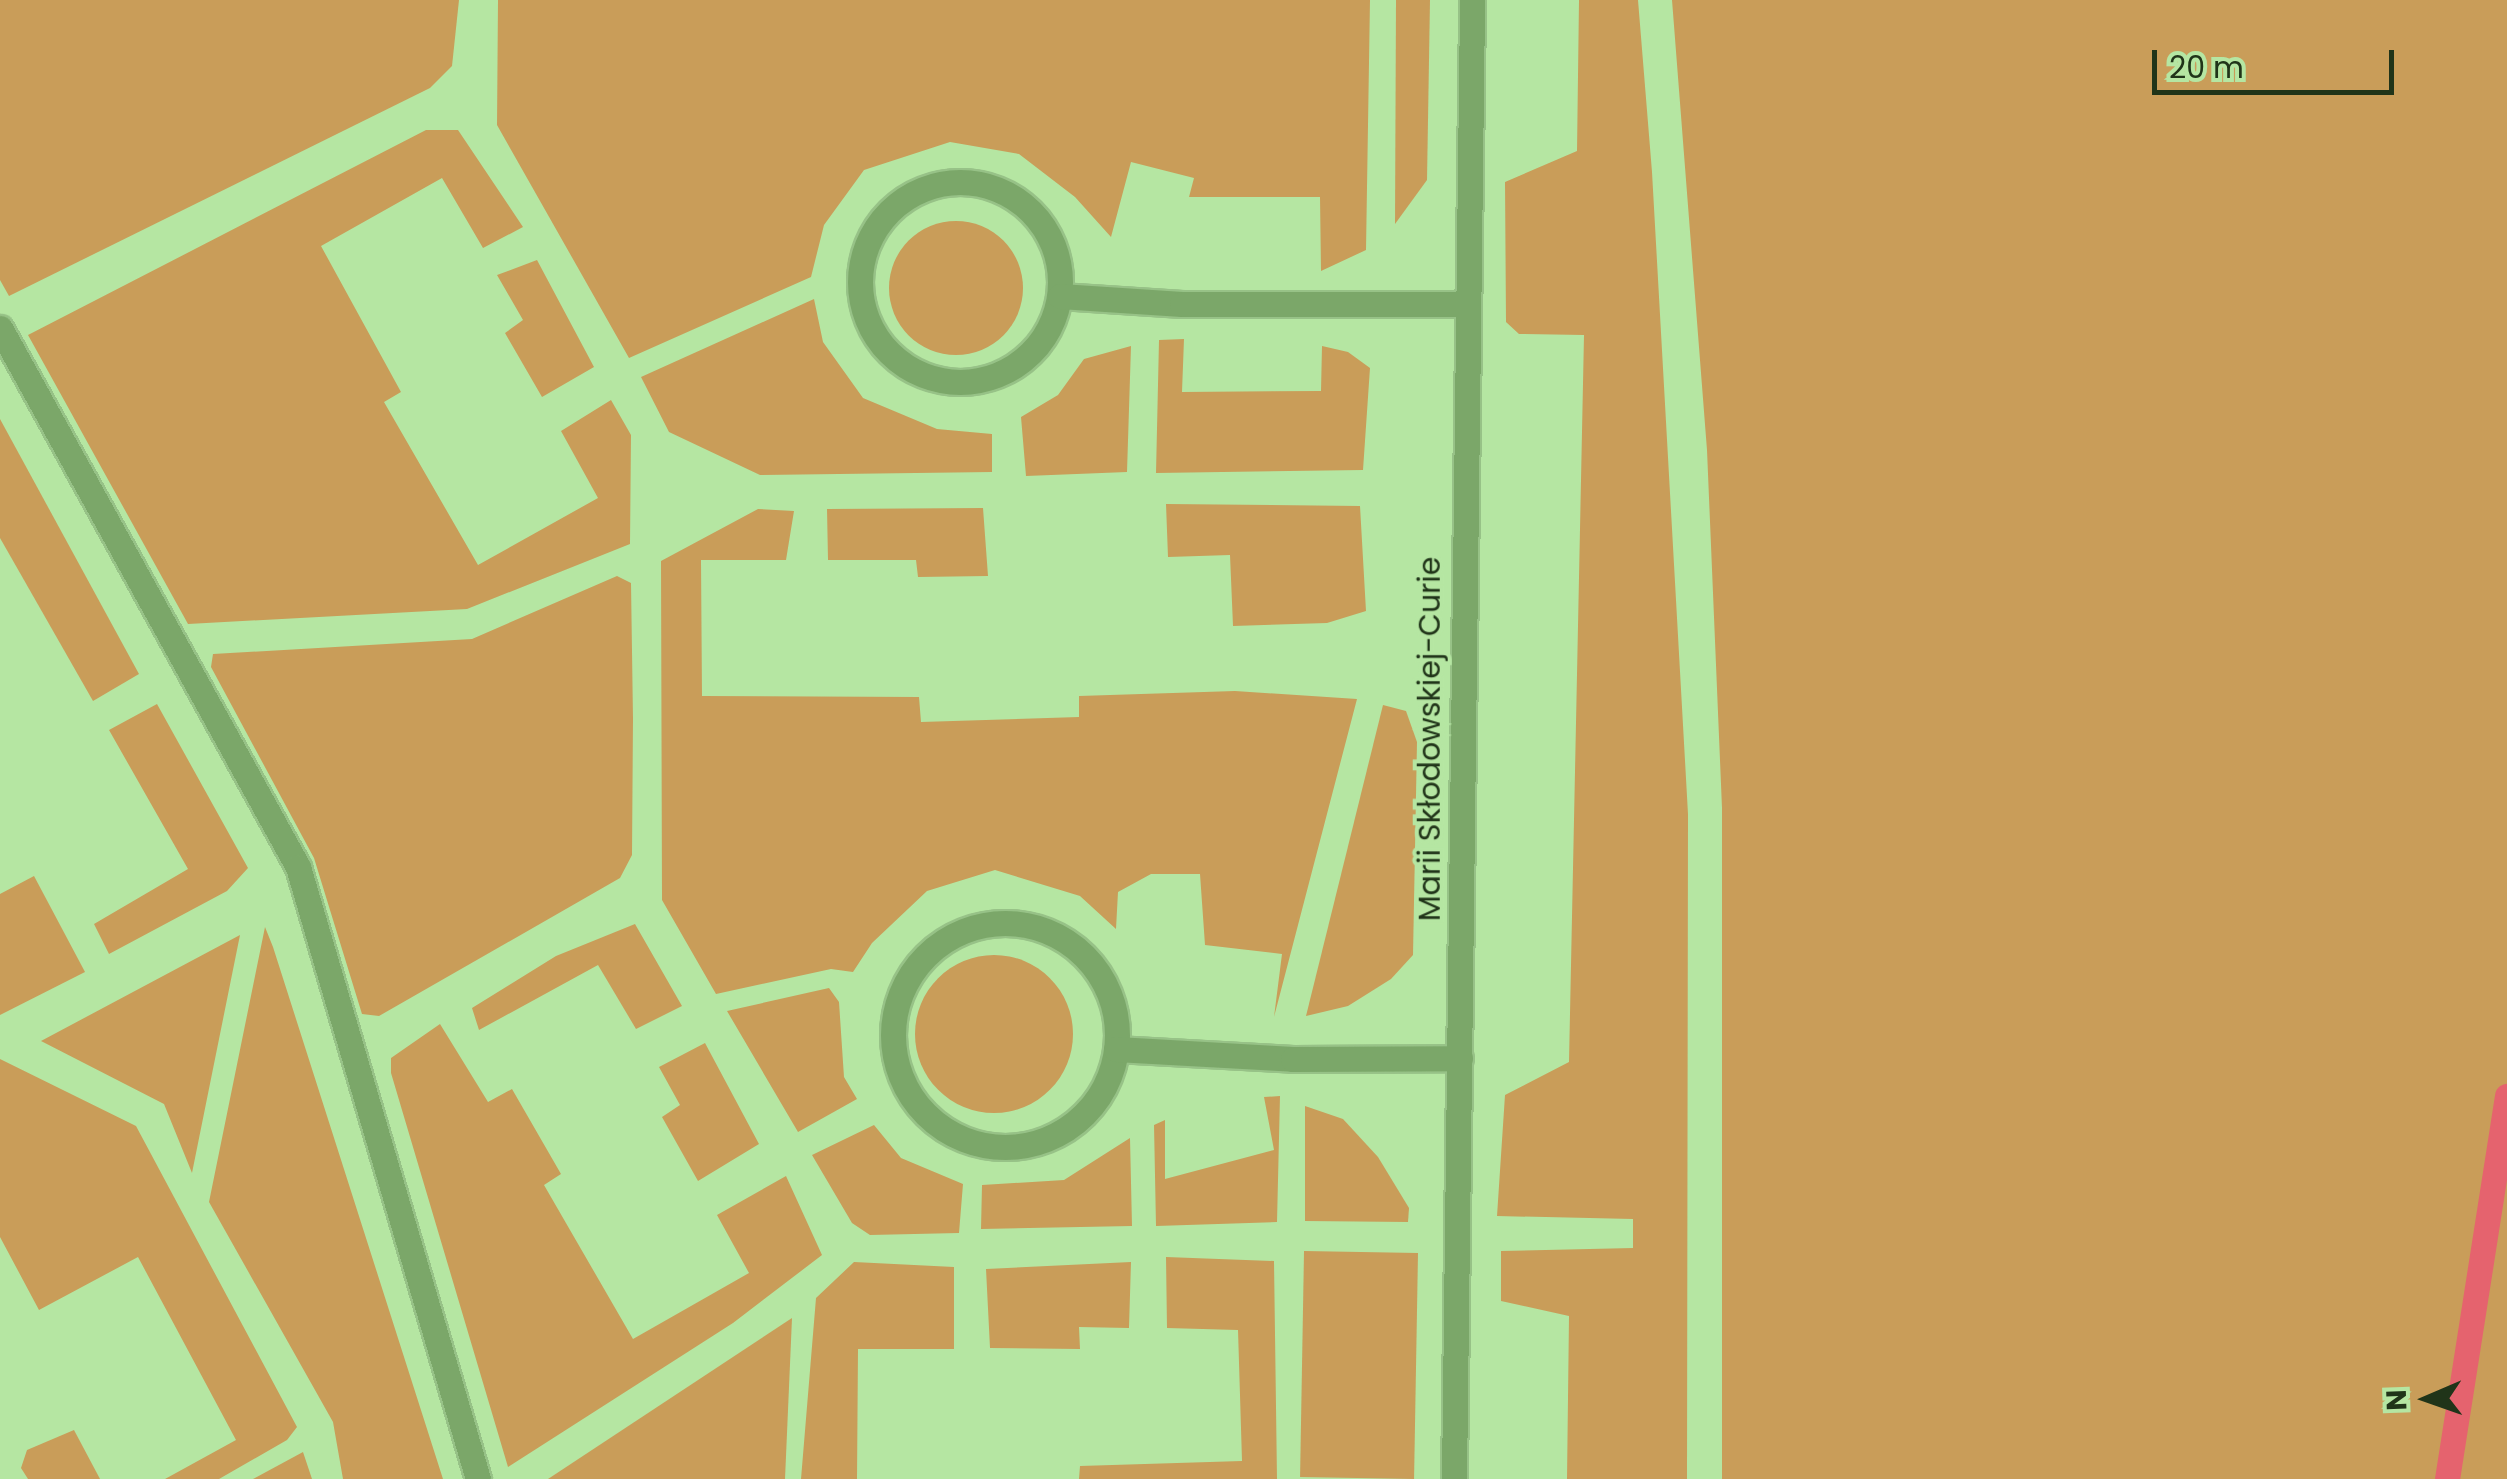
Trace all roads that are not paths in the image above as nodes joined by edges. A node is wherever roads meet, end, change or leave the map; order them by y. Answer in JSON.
{"nodes":[{"id":1,"x":1472,"y":0,"type":"edge"},
{"id":2,"x":1060,"y":296,"type":"junction"},
{"id":3,"x":1466,"y":304,"type":"junction"},
{"id":4,"x":0,"y":328,"type":"edge"},
{"id":5,"x":1116,"y":1049,"type":"junction"},
{"id":6,"x":1460,"y":1058,"type":"junction"},
{"id":7,"x":478,"y":1479,"type":"edge"},
{"id":8,"x":1454,"y":1479,"type":"edge"}],
"edges":[{"from":1,"to":3,"type":"street","name":"Marii Skłodowskiej-Curie"},
{"from":2,"to":2,"type":"street"},
{"from":2,"to":3,"type":"street"},
{"from":3,"to":6,"type":"street","name":"Marii Skłodowskiej-Curie"},
{"from":4,"to":7,"type":"street"},
{"from":5,"to":5,"type":"street"},
{"from":5,"to":6,"type":"street"},
{"from":6,"to":8,"type":"street","name":"Marii Skłodowskiej-Curie"}]}
